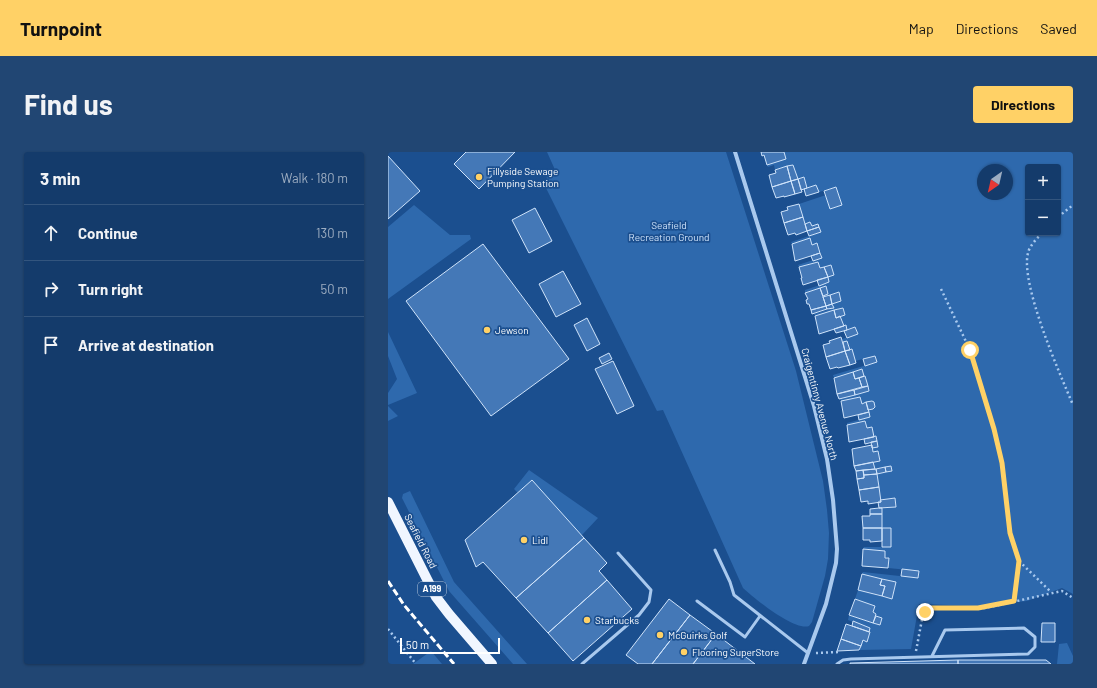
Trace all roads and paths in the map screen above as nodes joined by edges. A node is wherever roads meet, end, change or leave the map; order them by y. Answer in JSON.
{"nodes":[{"id":1,"x":735,"y":152,"type":"edge"},
{"id":2,"x":1073,"y":205,"type":"edge"},
{"id":3,"x":1061,"y":214,"type":"edge"},
{"id":4,"x":1040,"y":236,"type":"edge"},
{"id":5,"x":941,"y":289,"type":"dead end"},
{"id":6,"x":1073,"y":405,"type":"edge"},
{"id":7,"x":388,"y":502,"type":"edge"},
{"id":8,"x":716,"y":550,"type":"dead end"},
{"id":9,"x":618,"y":553,"type":"dead end"},
{"id":10,"x":1019,"y":561,"type":"junction"},
{"id":11,"x":1051,"y":592,"type":"junction"},
{"id":12,"x":1073,"y":598,"type":"edge"},
{"id":13,"x":697,"y":601,"type":"dead end"},
{"id":14,"x":1014,"y":601,"type":"junction"},
{"id":15,"x":760,"y":616,"type":"junction"},
{"id":16,"x":388,"y":630,"type":"edge"},
{"id":17,"x":808,"y":653,"type":"junction"},
{"id":18,"x":932,"y":656,"type":"junction"},
{"id":19,"x":915,"y":657,"type":"junction"},
{"id":20,"x":416,"y":664,"type":"edge"},
{"id":21,"x":492,"y":664,"type":"edge"},
{"id":22,"x":582,"y":664,"type":"edge"},
{"id":23,"x":804,"y":664,"type":"edge"},
{"id":24,"x":837,"y":664,"type":"edge"}],
"edges":[{"from":1,"to":17,"type":"street","name":"Craigentinny Avenue North"},
{"from":2,"to":3,"type":"path"},
{"from":4,"to":6,"type":"path"},
{"from":5,"to":10,"type":"path"},
{"from":7,"to":21,"type":"main road","name":"Seafield Road","number":"A199"},
{"from":8,"to":15,"type":"lane"},
{"from":9,"to":22,"type":"lane"},
{"from":10,"to":11,"type":"path"},
{"from":10,"to":14,"type":"path"},
{"from":11,"to":12,"type":"path"},
{"from":11,"to":14,"type":"path"},
{"from":13,"to":15,"type":"lane"},
{"from":14,"to":19,"type":"path"},
{"from":15,"to":17,"type":"lane"},
{"from":16,"to":20,"type":"path"},
{"from":17,"to":23,"type":"street","name":"Craigentinny Avenue North"},
{"from":18,"to":18,"type":"lane"},
{"from":18,"to":19,"type":"lane"},
{"from":19,"to":24,"type":"lane"}]}
